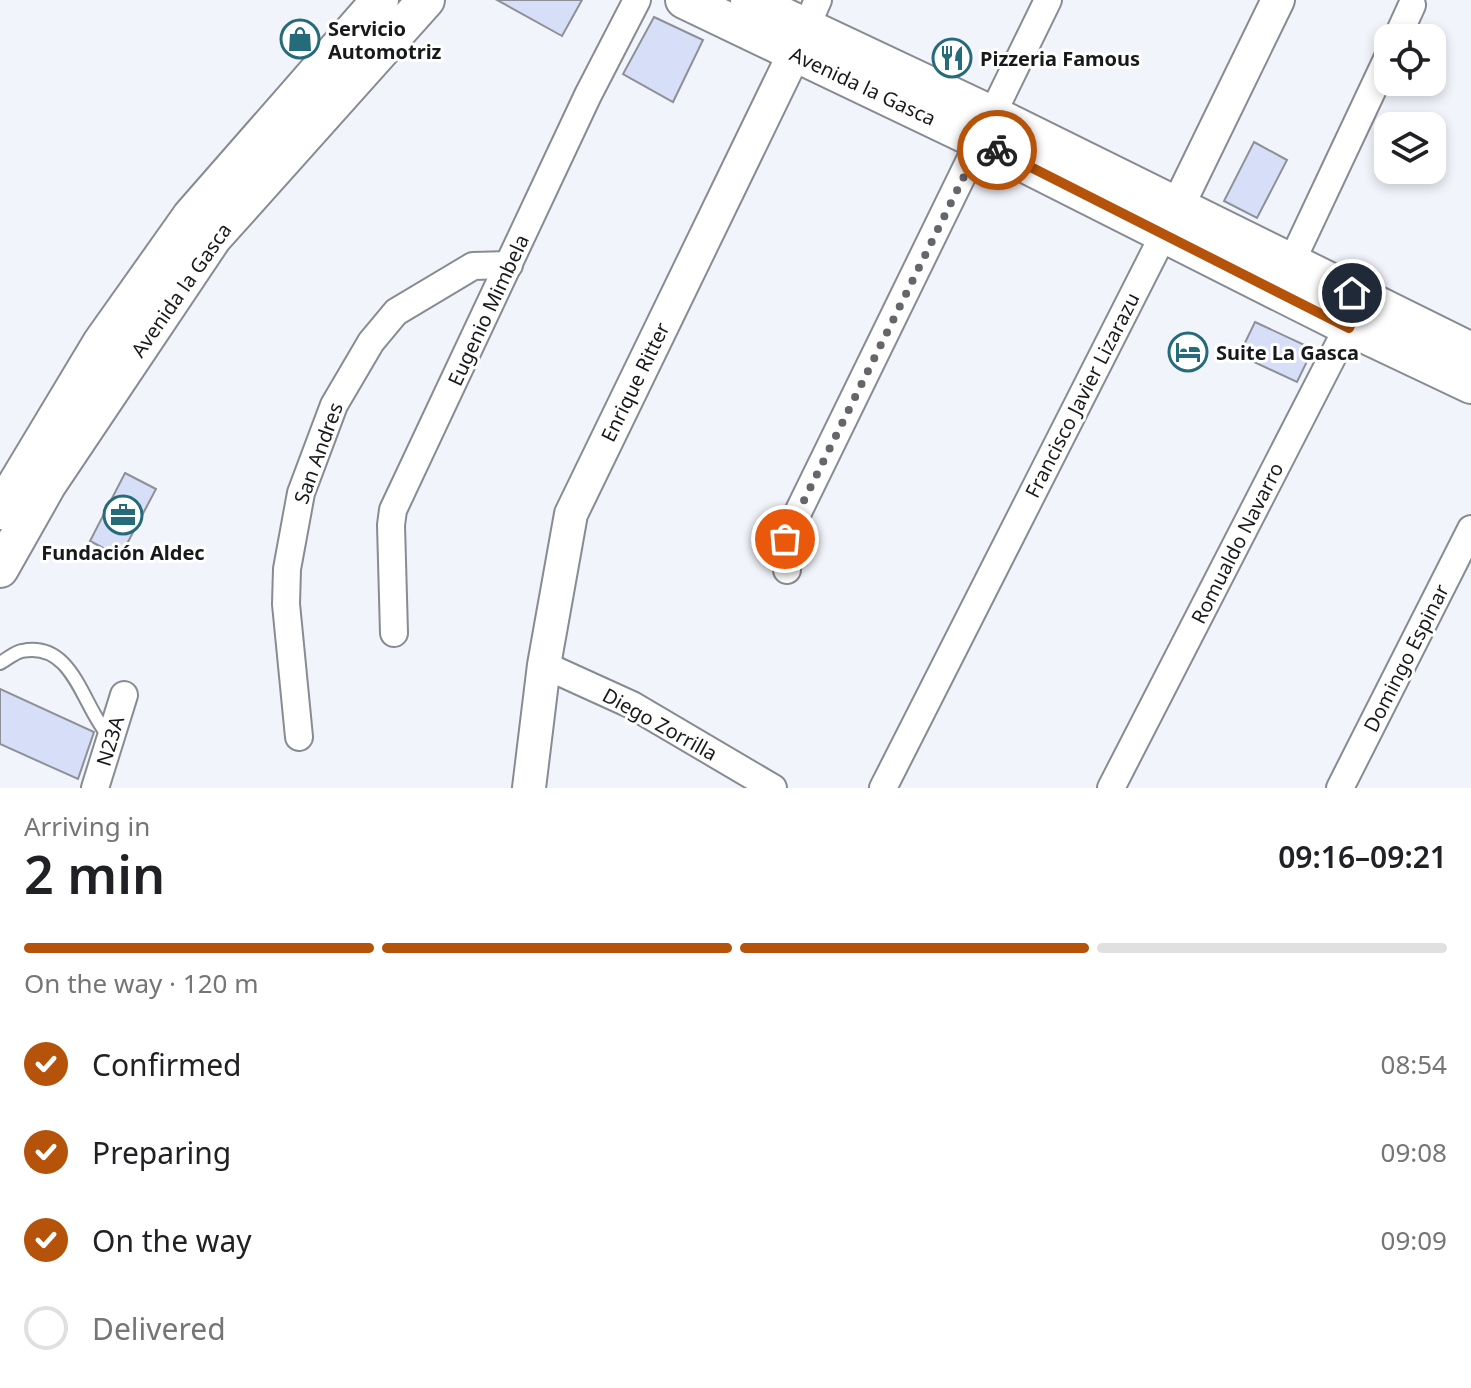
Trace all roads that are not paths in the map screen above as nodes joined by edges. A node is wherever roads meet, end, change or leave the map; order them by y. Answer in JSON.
{"nodes":[{"id":1,"x":380,"y":0,"type":"edge"},
{"id":2,"x":426,"y":0,"type":"edge"},
{"id":3,"x":637,"y":0,"type":"edge"},
{"id":4,"x":684,"y":0,"type":"edge"},
{"id":5,"x":749,"y":0,"type":"edge"},
{"id":6,"x":1048,"y":0,"type":"edge"},
{"id":7,"x":1278,"y":0,"type":"edge"},
{"id":8,"x":1412,"y":5,"type":"dead end"},
{"id":9,"x":1403,"y":24,"type":"edge"},
{"id":10,"x":806,"y":27,"type":"edge"},
{"id":11,"x":1374,"y":87,"type":"edge"},
{"id":12,"x":987,"y":129,"type":"junction"},
{"id":13,"x":1171,"y":220,"type":"junction"},
{"id":14,"x":1291,"y":263,"type":"junction"},
{"id":15,"x":509,"y":265,"type":"junction"},
{"id":16,"x":1355,"y":312,"type":"junction"},
{"id":17,"x":1471,"y":351,"type":"edge"},
{"id":18,"x":1471,"y":385,"type":"edge"},
{"id":19,"x":0,"y":511,"type":"edge"},
{"id":20,"x":1471,"y":529,"type":"edge"},
{"id":21,"x":0,"y":569,"type":"edge"},
{"id":22,"x":787,"y":570,"type":"dead end"},
{"id":23,"x":394,"y":633,"type":"dead end"},
{"id":24,"x":0,"y":663,"type":"edge"},
{"id":25,"x":544,"y":665,"type":"junction"},
{"id":26,"x":124,"y":695,"type":"dead end"},
{"id":27,"x":111,"y":737,"type":"junction"},
{"id":28,"x":299,"y":737,"type":"dead end"},
{"id":29,"x":95,"y":788,"type":"edge"},
{"id":30,"x":529,"y":788,"type":"edge"},
{"id":31,"x":773,"y":788,"type":"edge"},
{"id":32,"x":883,"y":788,"type":"edge"},
{"id":33,"x":1111,"y":788,"type":"edge"},
{"id":34,"x":1340,"y":788,"type":"edge"}],
"edges":[{"from":1,"to":19,"type":"main road","name":"Avenida la Gasca"},
{"from":2,"to":21,"type":"main road","name":"Avenida la Gasca"},
{"from":3,"to":15,"type":"street","name":"Eugenio Mimbela"},
{"from":4,"to":10,"type":"main road","name":"Avenida la Gasca"},
{"from":5,"to":10,"type":"main road","name":"Avenida la Gasca"},
{"from":6,"to":12,"type":"street"},
{"from":7,"to":13,"type":"street","name":"Francisco Javier Lizarazu"},
{"from":8,"to":9,"type":"street"},
{"from":10,"to":12,"type":"main road","name":"Avenida la Gasca"},
{"from":10,"to":25,"type":"street","name":"Enrique Ritter"},
{"from":11,"to":14,"type":"street"},
{"from":12,"to":13,"type":"main road","name":"Avenida la Gasca"},
{"from":12,"to":22,"type":"street"},
{"from":13,"to":14,"type":"main road","name":"Avenida la Gasca"},
{"from":13,"to":16,"type":"main road","name":"Avenida la Gasca"},
{"from":13,"to":32,"type":"street","name":"Francisco Javier Lizarazu"},
{"from":14,"to":16,"type":"main road","name":"Avenida la Gasca"},
{"from":15,"to":23,"type":"street","name":"Eugenio Mimbela"},
{"from":15,"to":28,"type":"street","name":"San Andres"},
{"from":16,"to":17,"type":"main road","name":"Avenida la Gasca"},
{"from":16,"to":18,"type":"main road","name":"Avenida la Gasca"},
{"from":16,"to":33,"type":"street","name":"Romualdo Navarro"},
{"from":20,"to":34,"type":"street","name":"Domingo Espinar"},
{"from":24,"to":27,"type":"lane"},
{"from":25,"to":30,"type":"street","name":"Enrique Ritter"},
{"from":25,"to":31,"type":"street","name":"Diego Zorrilla"},
{"from":26,"to":27,"type":"street","name":"N23A"},
{"from":27,"to":29,"type":"street","name":"N23A"}]}
